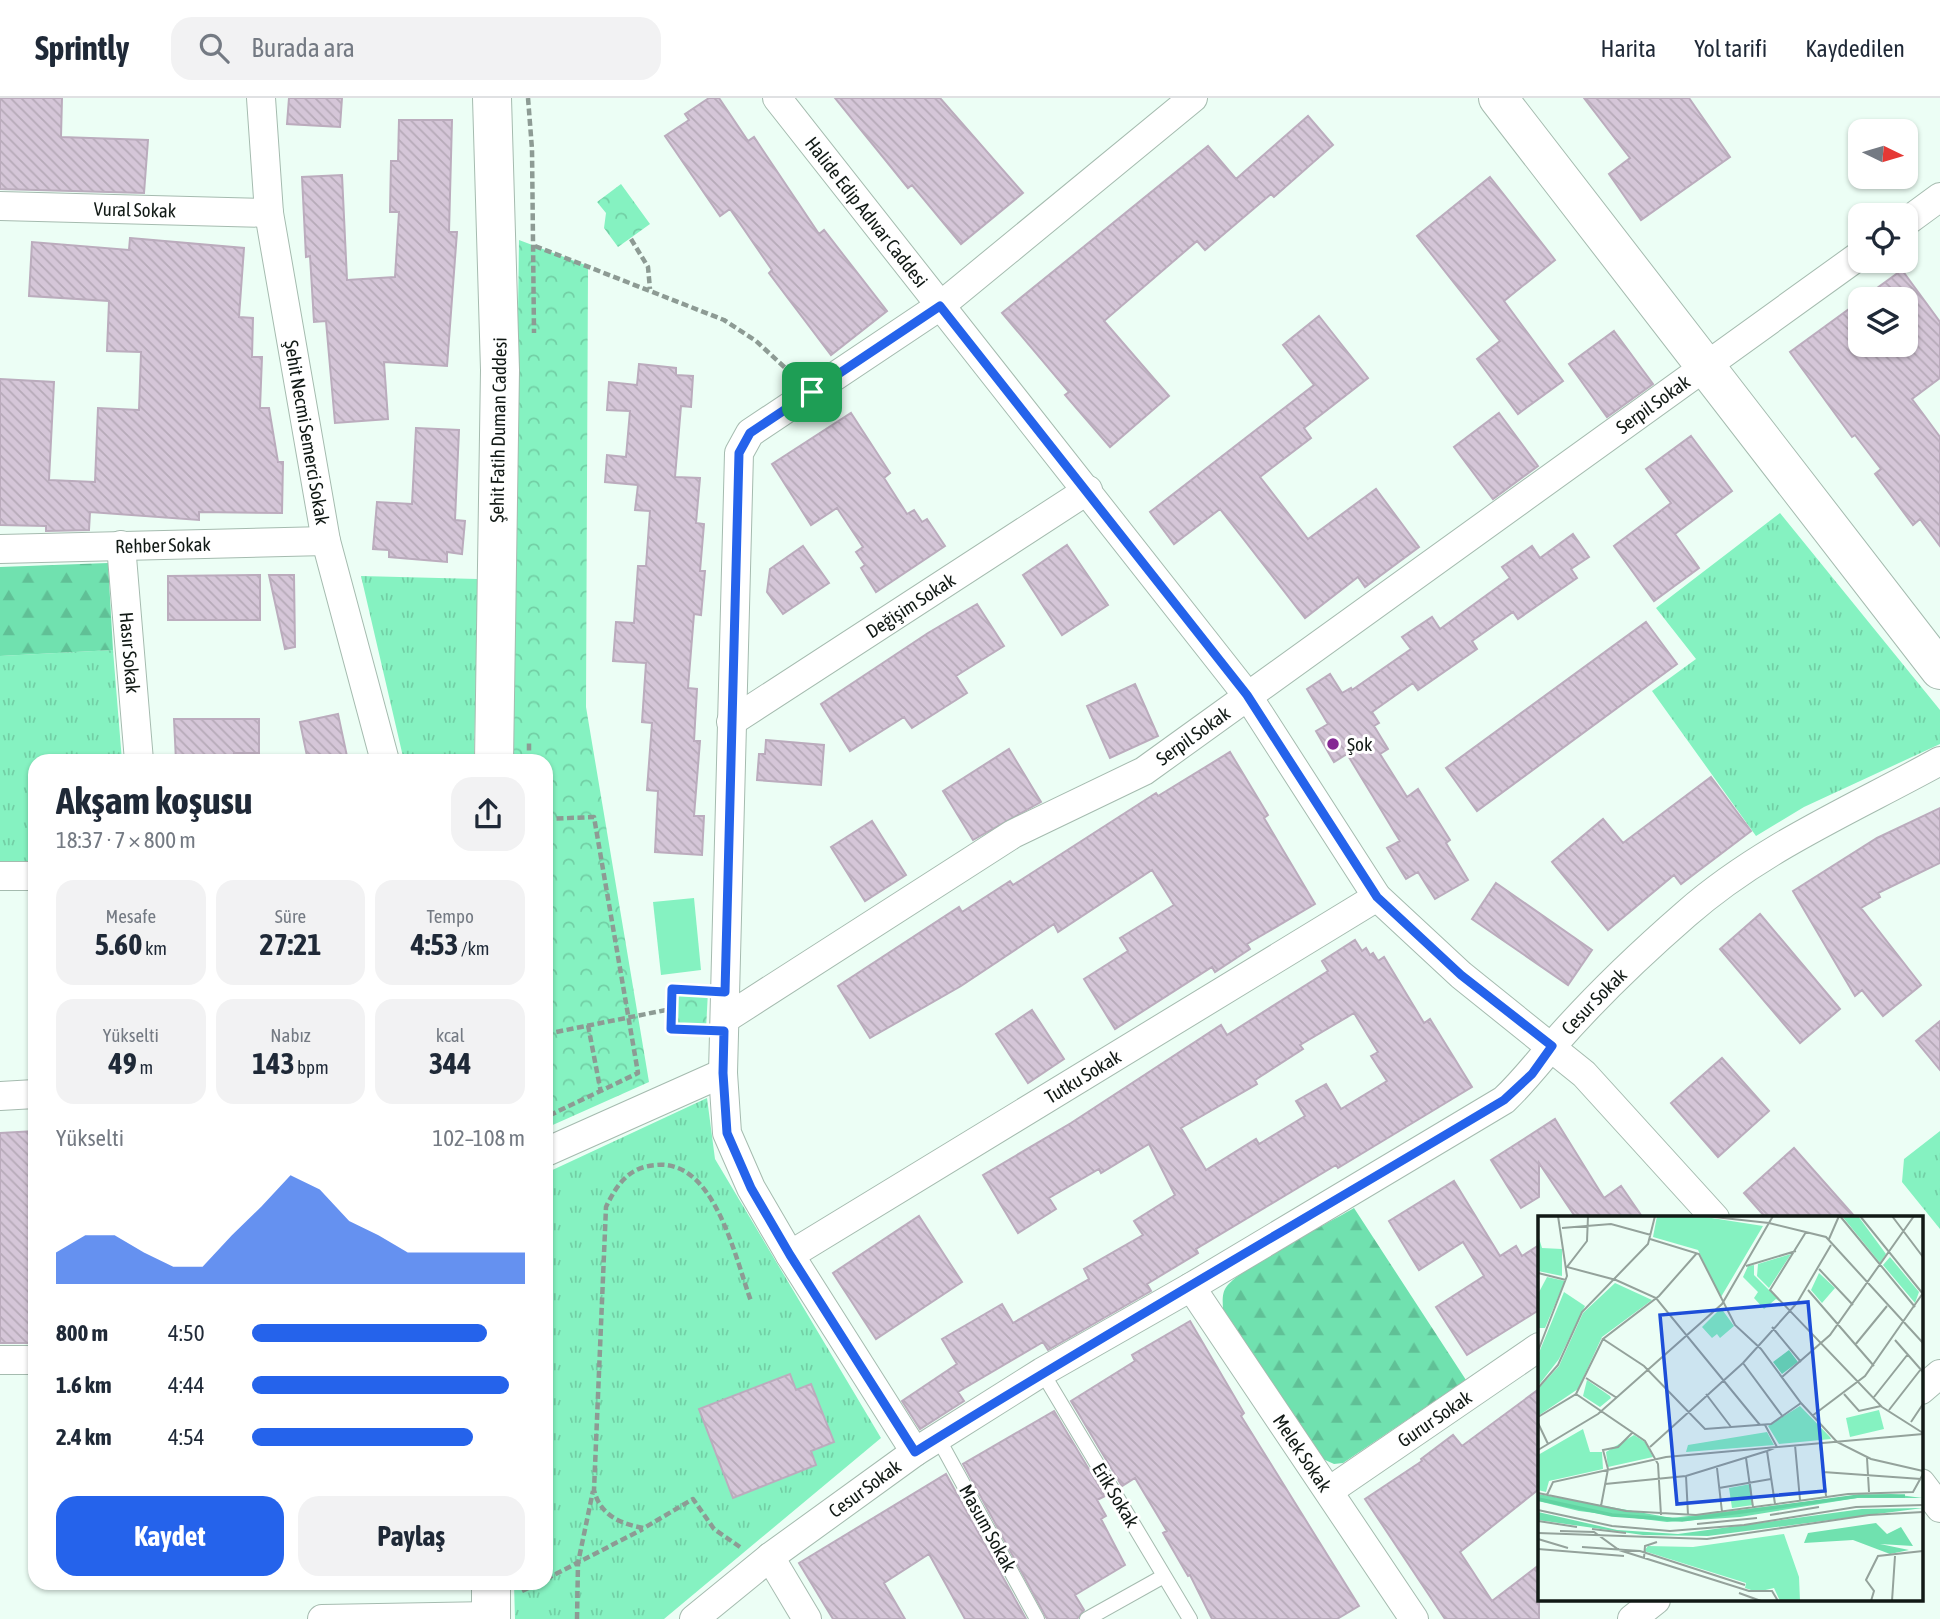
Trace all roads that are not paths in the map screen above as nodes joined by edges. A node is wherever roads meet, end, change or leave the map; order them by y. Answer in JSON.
{"nodes":[{"id":1,"x":261,"y":98,"type":"edge"},
{"id":2,"x":492,"y":98,"type":"edge"},
{"id":3,"x":778,"y":98,"type":"edge"},
{"id":4,"x":1193,"y":98,"type":"edge"},
{"id":5,"x":1498,"y":98,"type":"edge"},
{"id":6,"x":1940,"y":197,"type":"edge"},
{"id":7,"x":0,"y":206,"type":"edge"},
{"id":8,"x":270,"y":213,"type":"junction"},
{"id":9,"x":1918,"y":213,"type":"edge"},
{"id":10,"x":1848,"y":264,"type":"edge"},
{"id":11,"x":940,"y":306,"type":"junction"},
{"id":12,"x":1706,"y":368,"type":"junction"},
{"id":13,"x":1088,"y":490,"type":"junction"},
{"id":14,"x":326,"y":541,"type":"junction"},
{"id":15,"x":121,"y":545,"type":"junction"},
{"id":16,"x":0,"y":550,"type":"edge"},
{"id":17,"x":1940,"y":670,"type":"edge"},
{"id":18,"x":1247,"y":695,"type":"junction"},
{"id":19,"x":731,"y":722,"type":"junction"},
{"id":20,"x":138,"y":754,"type":"edge"},
{"id":21,"x":383,"y":754,"type":"edge"},
{"id":22,"x":494,"y":754,"type":"edge"},
{"id":23,"x":1940,"y":761,"type":"edge"},
{"id":24,"x":0,"y":876,"type":"edge"},
{"id":25,"x":28,"y":876,"type":"edge"},
{"id":26,"x":1377,"y":897,"type":"junction"},
{"id":27,"x":725,"y":1014,"type":"junction"},
{"id":28,"x":1552,"y":1046,"type":"junction"},
{"id":29,"x":723,"y":1073,"type":"junction"},
{"id":30,"x":28,"y":1094,"type":"edge"},
{"id":31,"x":0,"y":1096,"type":"edge"},
{"id":32,"x":553,"y":1149,"type":"edge"},
{"id":33,"x":1713,"y":1216,"type":"edge"},
{"id":34,"x":790,"y":1255,"type":"junction"},
{"id":35,"x":1191,"y":1287,"type":"junction"},
{"id":36,"x":1538,"y":1348,"type":"edge"},
{"id":37,"x":0,"y":1360,"type":"edge"},
{"id":38,"x":28,"y":1360,"type":"edge"},
{"id":39,"x":1042,"y":1372,"type":"junction"},
{"id":40,"x":1940,"y":1374,"type":"edge"},
{"id":41,"x":1923,"y":1388,"type":"edge"},
{"id":42,"x":926,"y":1445,"type":"junction"},
{"id":43,"x":1923,"y":1486,"type":"edge"},
{"id":44,"x":1329,"y":1491,"type":"junction"},
{"id":45,"x":1940,"y":1508,"type":"edge"},
{"id":46,"x":770,"y":1558,"type":"junction"},
{"id":47,"x":1164,"y":1576,"type":"junction"},
{"id":48,"x":1654,"y":1602,"type":"edge"},
{"id":49,"x":491,"y":1606,"type":"edge"},
{"id":50,"x":322,"y":1619,"type":"edge"},
{"id":51,"x":694,"y":1619,"type":"edge"},
{"id":52,"x":807,"y":1619,"type":"edge"},
{"id":53,"x":1038,"y":1619,"type":"edge"},
{"id":54,"x":1087,"y":1619,"type":"edge"},
{"id":55,"x":1191,"y":1619,"type":"edge"},
{"id":56,"x":1414,"y":1619,"type":"edge"},
{"id":57,"x":1632,"y":1619,"type":"edge"}],
"edges":[{"from":1,"to":8,"type":"street","name":"Şehit Necmi Semerci Sokak"},
{"from":2,"to":22,"type":"street","name":"Şehit Fatih Duman Caddesi"},
{"from":3,"to":11,"type":"street","name":"Halide Edip Adıvar Caddesi"},
{"from":4,"to":11,"type":"street"},
{"from":5,"to":12,"type":"street"},
{"from":6,"to":9,"type":"street"},
{"from":7,"to":8,"type":"street","name":"Vural Sokak"},
{"from":8,"to":14,"type":"street","name":"Şehit Necmi Semerci Sokak"},
{"from":10,"to":12,"type":"street","name":"Serpil Sokak"},
{"from":11,"to":13,"type":"street","name":"Halide Edip Adıvar Caddesi"},
{"from":11,"to":19,"type":"street"},
{"from":12,"to":17,"type":"street"},
{"from":12,"to":18,"type":"street","name":"Serpil Sokak"},
{"from":13,"to":18,"type":"street","name":"Halide Edip Adıvar Caddesi"},
{"from":13,"to":19,"type":"street","name":"Değişim Sokak"},
{"from":14,"to":15,"type":"street","name":"Rehber Sokak"},
{"from":14,"to":21,"type":"street","name":"Şehit Necmi Semerci Sokak"},
{"from":15,"to":16,"type":"street","name":"Rehber Sokak"},
{"from":15,"to":20,"type":"street","name":"Hasır Sokak"},
{"from":18,"to":26,"type":"street","name":"Halide Edip Adıvar Caddesi"},
{"from":18,"to":27,"type":"street","name":"Serpil Sokak"},
{"from":19,"to":27,"type":"street"},
{"from":23,"to":28,"type":"street","name":"Cesur Sokak"},
{"from":24,"to":25,"type":"street"},
{"from":26,"to":28,"type":"street","name":"Halide Edip Adıvar Caddesi"},
{"from":26,"to":34,"type":"street","name":"Tutku Sokak"},
{"from":27,"to":29,"type":"street"},
{"from":28,"to":33,"type":"street","name":"Halide Edip Adıvar Caddesi"},
{"from":28,"to":35,"type":"street","name":"Cesur Sokak"},
{"from":29,"to":32,"type":"street"},
{"from":29,"to":34,"type":"street"},
{"from":30,"to":31,"type":"street"},
{"from":34,"to":42,"type":"street"},
{"from":35,"to":39,"type":"street","name":"Cesur Sokak"},
{"from":35,"to":44,"type":"street","name":"Melek Sokak"},
{"from":36,"to":44,"type":"street","name":"Gurur Sokak"},
{"from":37,"to":38,"type":"street"},
{"from":39,"to":42,"type":"street","name":"Cesur Sokak"},
{"from":39,"to":47,"type":"lane","name":"Erik Sokak"},
{"from":40,"to":41,"type":"street"},
{"from":42,"to":46,"type":"street","name":"Cesur Sokak"},
{"from":42,"to":53,"type":"lane","name":"Masum Sokak"},
{"from":43,"to":45,"type":"street"},
{"from":44,"to":56,"type":"street","name":"Melek Sokak"},
{"from":46,"to":51,"type":"street","name":"Cesur Sokak"},
{"from":46,"to":52,"type":"street"},
{"from":47,"to":54,"type":"lane"},
{"from":47,"to":55,"type":"lane","name":"Erik Sokak"},
{"from":48,"to":57,"type":"street"},
{"from":49,"to":50,"type":"street"}]}
